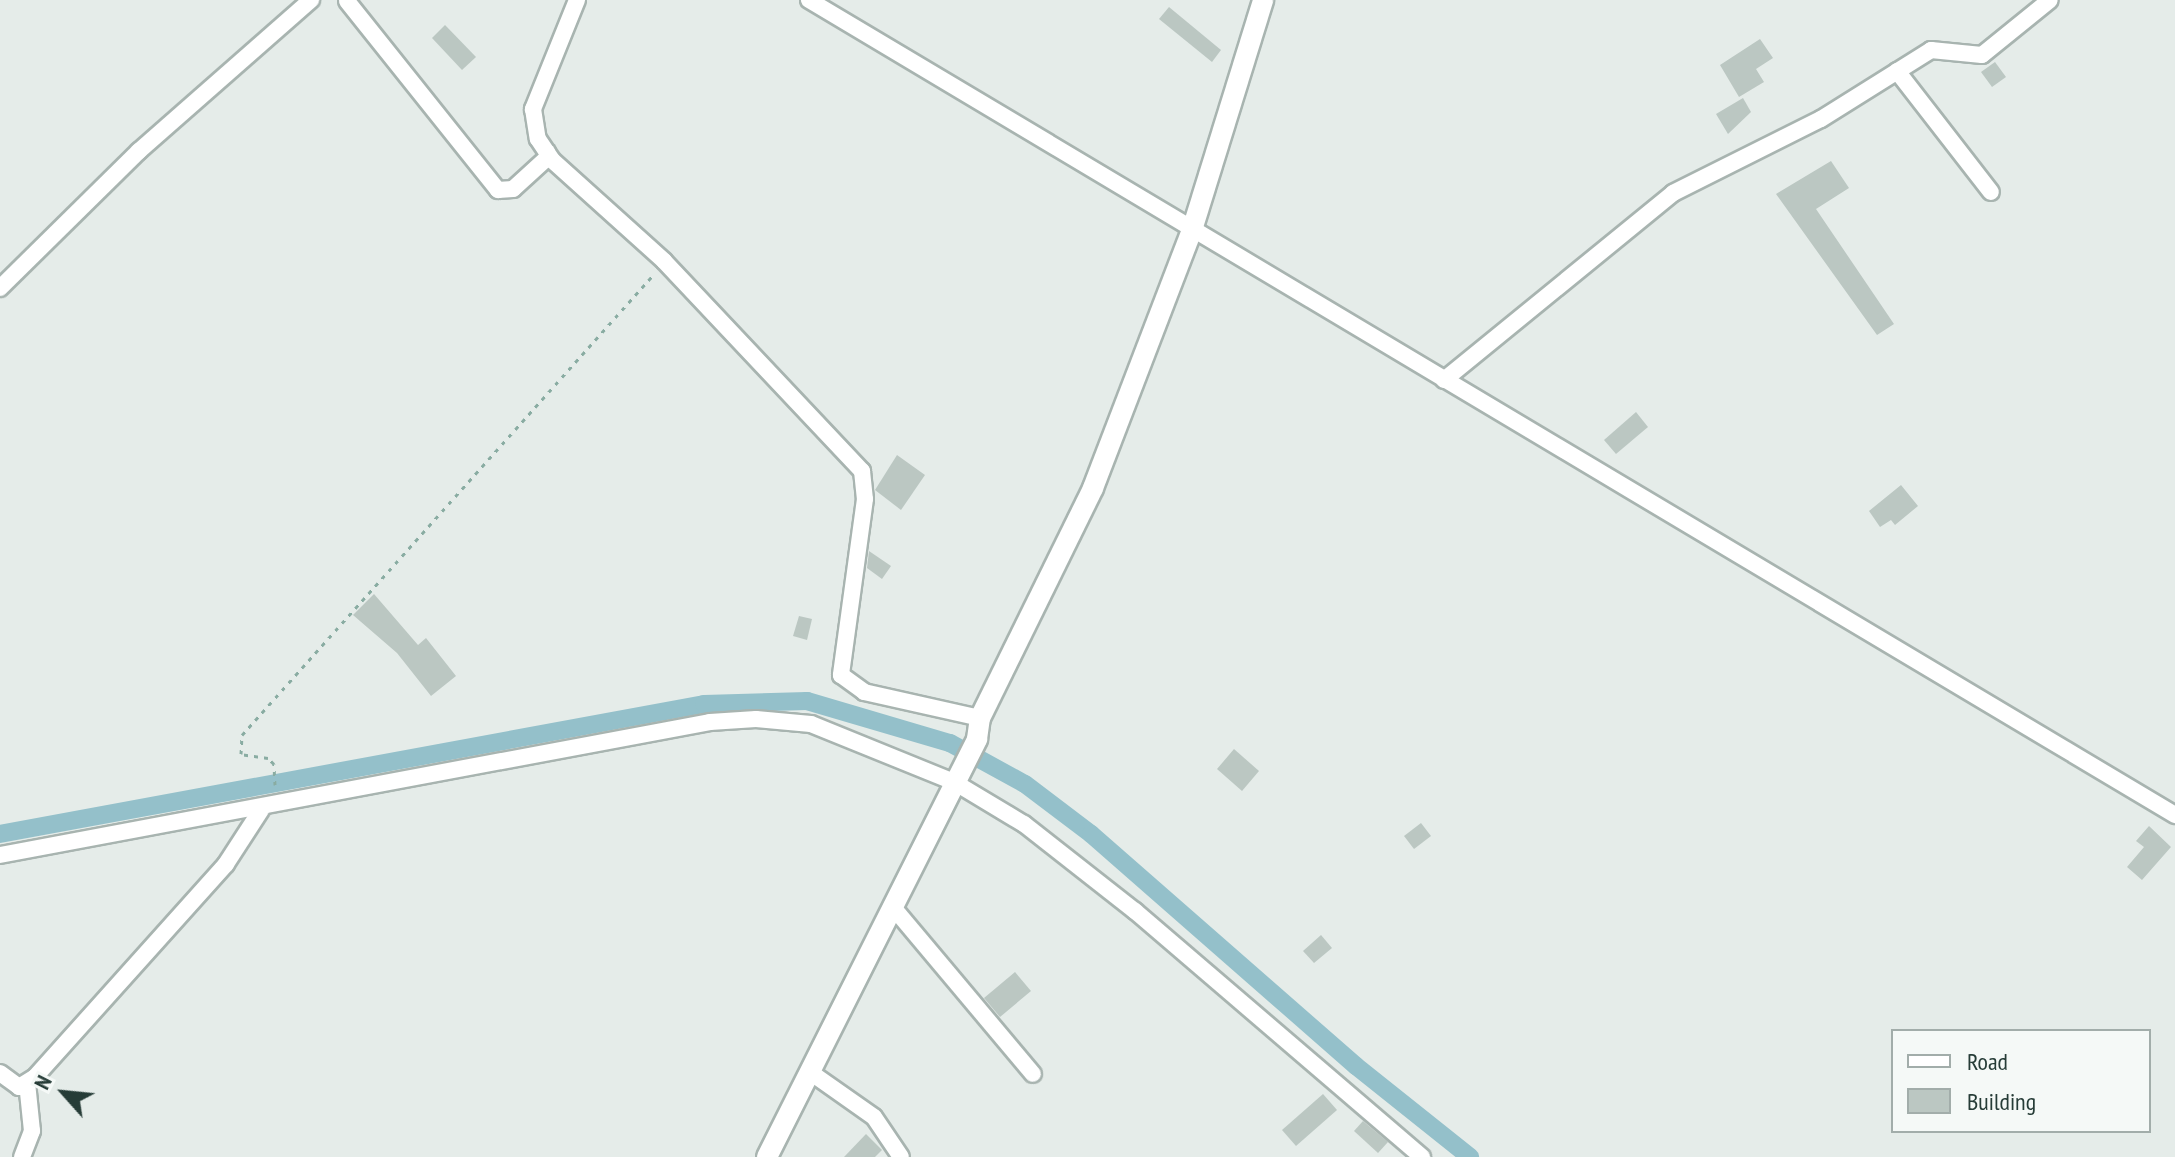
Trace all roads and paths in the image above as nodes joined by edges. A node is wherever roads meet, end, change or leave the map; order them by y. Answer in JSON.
{"nodes":[{"id":1,"x":311,"y":0,"type":"edge"},
{"id":2,"x":346,"y":0,"type":"edge"},
{"id":3,"x":359,"y":0,"type":"edge"},
{"id":4,"x":577,"y":0,"type":"edge"},
{"id":5,"x":809,"y":0,"type":"edge"},
{"id":6,"x":1263,"y":0,"type":"edge"},
{"id":7,"x":2050,"y":0,"type":"edge"},
{"id":8,"x":1897,"y":71,"type":"junction"},
{"id":9,"x":543,"y":159,"type":"junction"},
{"id":10,"x":1991,"y":192,"type":"dead end"},
{"id":11,"x":1192,"y":230,"type":"junction"},
{"id":12,"x":664,"y":261,"type":"junction"},
{"id":13,"x":0,"y":288,"type":"edge"},
{"id":14,"x":1444,"y":380,"type":"junction"},
{"id":15,"x":980,"y":718,"type":"junction"},
{"id":16,"x":954,"y":782,"type":"junction"},
{"id":17,"x":276,"y":793,"type":"dead end"},
{"id":18,"x":261,"y":810,"type":"junction"},
{"id":19,"x":2175,"y":815,"type":"edge"},
{"id":20,"x":0,"y":855,"type":"edge"},
{"id":21,"x":892,"y":906,"type":"junction"},
{"id":22,"x":810,"y":1072,"type":"junction"},
{"id":23,"x":0,"y":1073,"type":"edge"},
{"id":24,"x":1033,"y":1074,"type":"dead end"},
{"id":25,"x":27,"y":1083,"type":"junction"},
{"id":26,"x":1416,"y":1155,"type":"edge"},
{"id":27,"x":22,"y":1157,"type":"edge"},
{"id":28,"x":767,"y":1157,"type":"edge"},
{"id":29,"x":901,"y":1157,"type":"edge"}],
"edges":[{"from":1,"to":13,"type":"street"},
{"from":2,"to":3,"type":"street"},
{"from":2,"to":9,"type":"street"},
{"from":4,"to":9,"type":"street"},
{"from":5,"to":11,"type":"street"},
{"from":6,"to":11,"type":"street"},
{"from":7,"to":8,"type":"street"},
{"from":8,"to":10,"type":"street"},
{"from":8,"to":14,"type":"street"},
{"from":9,"to":12,"type":"street"},
{"from":11,"to":14,"type":"street"},
{"from":11,"to":15,"type":"street"},
{"from":12,"to":15,"type":"street"},
{"from":12,"to":17,"type":"path"},
{"from":14,"to":19,"type":"street"},
{"from":15,"to":16,"type":"street"},
{"from":16,"to":18,"type":"street"},
{"from":16,"to":21,"type":"street"},
{"from":16,"to":26,"type":"street"},
{"from":18,"to":20,"type":"street"},
{"from":18,"to":25,"type":"street"},
{"from":21,"to":22,"type":"street"},
{"from":21,"to":24,"type":"street"},
{"from":22,"to":28,"type":"street"},
{"from":22,"to":29,"type":"street"},
{"from":23,"to":25,"type":"street"},
{"from":25,"to":27,"type":"street"}]}
